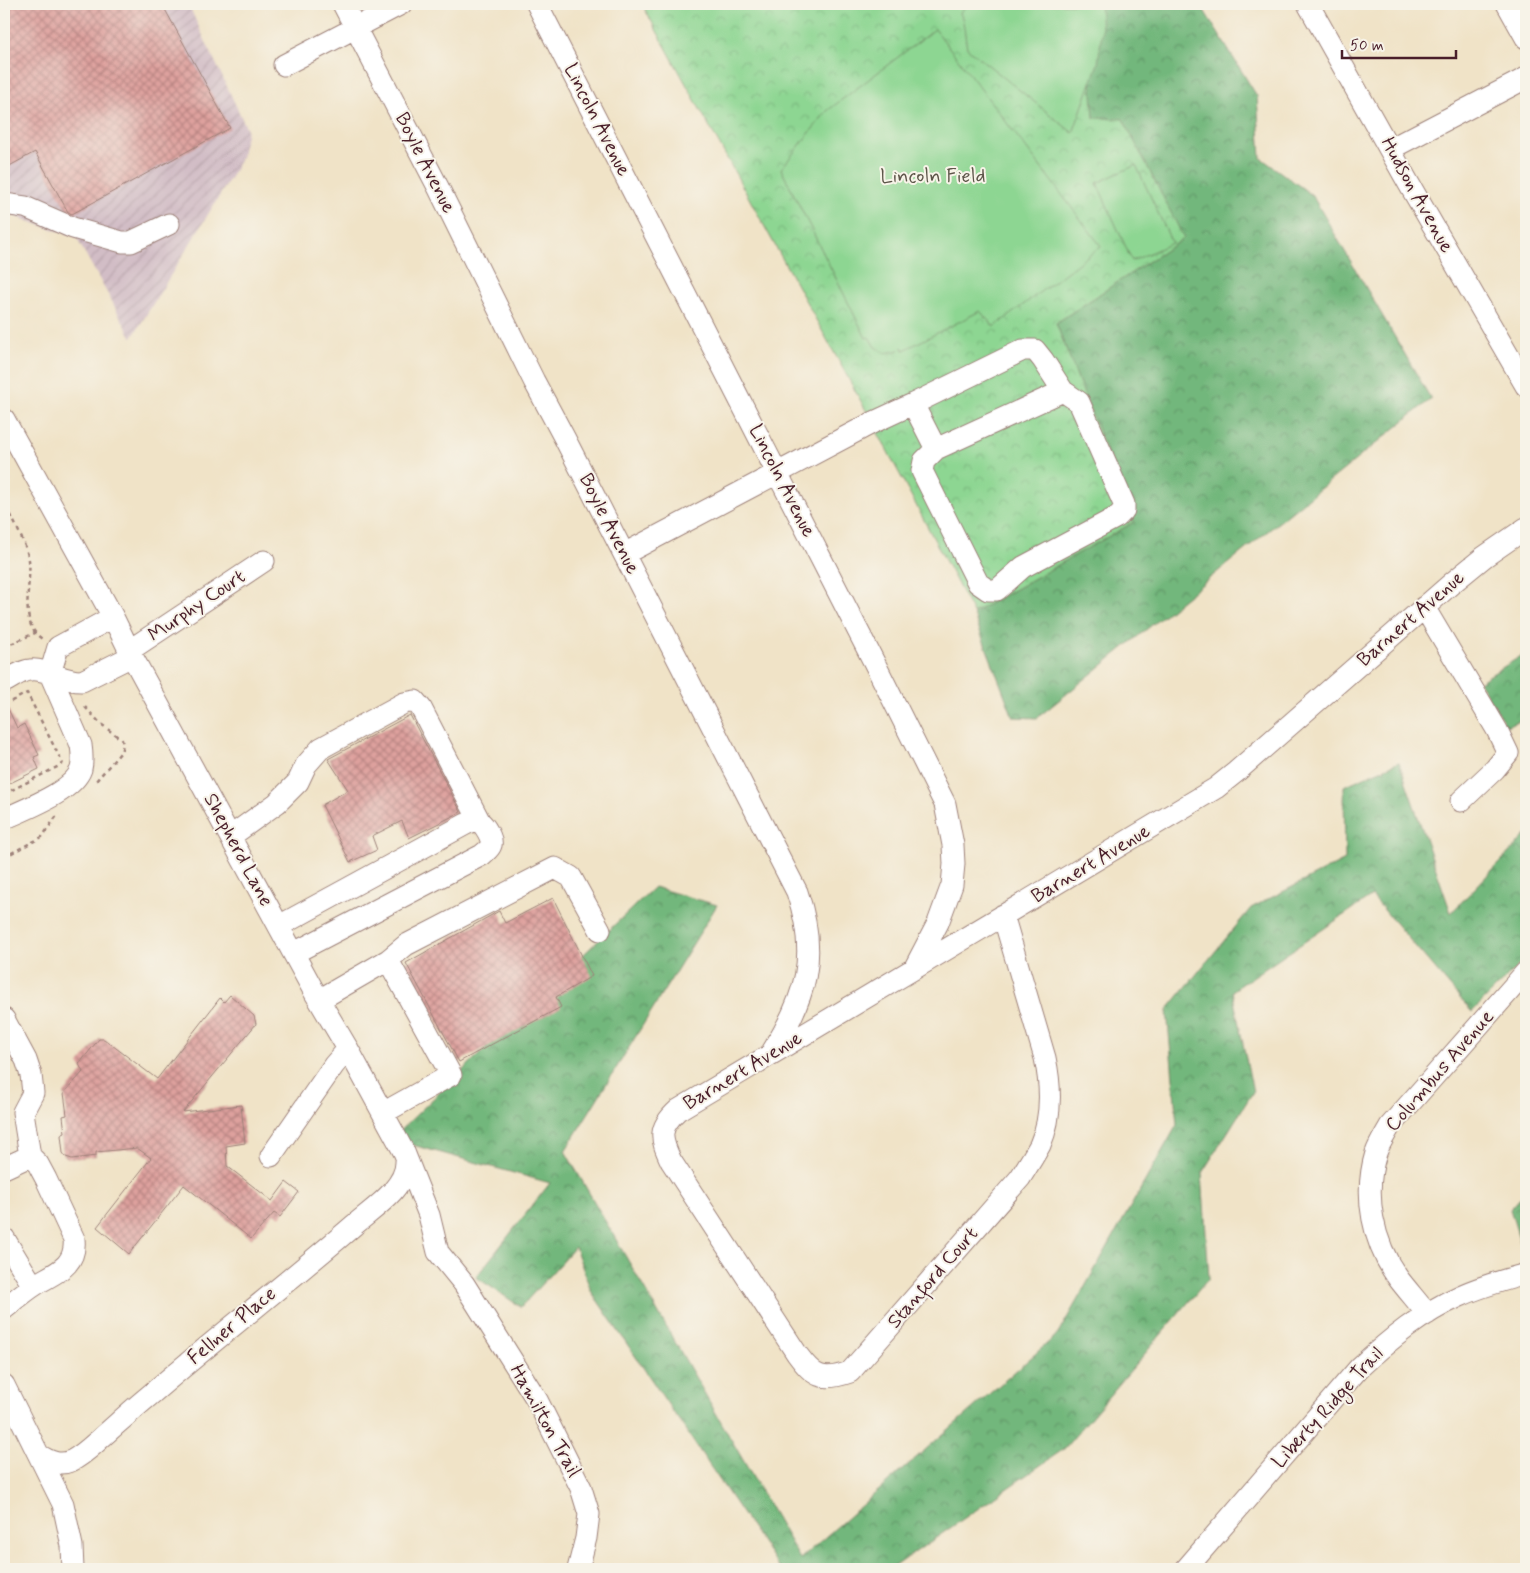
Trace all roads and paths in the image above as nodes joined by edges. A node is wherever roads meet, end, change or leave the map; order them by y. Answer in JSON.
{"nodes":[{"id":1,"x":343,"y":4,"type":"edge"},
{"id":2,"x":401,"y":4,"type":"edge"},
{"id":3,"x":538,"y":4,"type":"edge"},
{"id":4,"x":1308,"y":4,"type":"edge"},
{"id":5,"x":1507,"y":4,"type":"edge"},
{"id":6,"x":355,"y":28,"type":"junction"},
{"id":7,"x":1526,"y":38,"type":"edge"},
{"id":8,"x":284,"y":65,"type":"dead end"},
{"id":9,"x":1526,"y":78,"type":"edge"},
{"id":10,"x":1390,"y":149,"type":"junction"},
{"id":11,"x":4,"y":204,"type":"edge"},
{"id":12,"x":169,"y":224,"type":"dead end"},
{"id":13,"x":1526,"y":386,"type":"edge"},
{"id":14,"x":1063,"y":392,"type":"junction"},
{"id":15,"x":913,"y":404,"type":"junction"},
{"id":16,"x":4,"y":420,"type":"edge"},
{"id":17,"x":936,"y":449,"type":"junction"},
{"id":18,"x":778,"y":473,"type":"junction"},
{"id":19,"x":4,"y":500,"type":"edge"},
{"id":20,"x":1526,"y":528,"type":"edge"},
{"id":21,"x":624,"y":554,"type":"junction"},
{"id":22,"x":264,"y":561,"type":"dead end"},
{"id":23,"x":1424,"y":607,"type":"junction"},
{"id":24,"x":113,"y":617,"type":"junction"},
{"id":25,"x":35,"y":633,"type":"junction"},
{"id":26,"x":51,"y":642,"type":"dead end"},
{"id":27,"x":4,"y":647,"type":"edge"},
{"id":28,"x":131,"y":653,"type":"junction"},
{"id":29,"x":50,"y":674,"type":"junction"},
{"id":30,"x":4,"y":682,"type":"edge"},
{"id":31,"x":4,"y":704,"type":"edge"},
{"id":32,"x":82,"y":755,"type":"junction"},
{"id":33,"x":63,"y":764,"type":"junction"},
{"id":34,"x":4,"y":794,"type":"edge"},
{"id":35,"x":1461,"y":801,"type":"dead end"},
{"id":36,"x":4,"y":820,"type":"edge"},
{"id":37,"x":480,"y":822,"type":"junction"},
{"id":38,"x":231,"y":836,"type":"junction"},
{"id":39,"x":1003,"y":915,"type":"junction"},
{"id":40,"x":279,"y":926,"type":"junction"},
{"id":41,"x":600,"y":930,"type":"dead end"},
{"id":42,"x":294,"y":954,"type":"junction"},
{"id":43,"x":388,"y":960,"type":"junction"},
{"id":44,"x":914,"y":968,"type":"junction"},
{"id":45,"x":1526,"y":972,"type":"edge"},
{"id":46,"x":319,"y":1000,"type":"junction"},
{"id":47,"x":4,"y":1019,"type":"edge"},
{"id":48,"x":348,"y":1049,"type":"junction"},
{"id":49,"x":771,"y":1054,"type":"junction"},
{"id":50,"x":383,"y":1113,"type":"junction"},
{"id":51,"x":30,"y":1156,"type":"junction"},
{"id":52,"x":271,"y":1156,"type":"dead end"},
{"id":53,"x":406,"y":1162,"type":"junction"},
{"id":54,"x":4,"y":1168,"type":"edge"},
{"id":55,"x":678,"y":1172,"type":"joint"},
{"id":56,"x":4,"y":1238,"type":"edge"},
{"id":57,"x":1526,"y":1274,"type":"edge"},
{"id":58,"x":464,"y":1284,"type":"joint"},
{"id":59,"x":33,"y":1286,"type":"junction"},
{"id":60,"x":4,"y":1309,"type":"edge"},
{"id":61,"x":1427,"y":1314,"type":"junction"},
{"id":62,"x":4,"y":1385,"type":"edge"},
{"id":63,"x":39,"y":1454,"type":"junction"},
{"id":64,"x":73,"y":1569,"type":"edge"},
{"id":65,"x":578,"y":1569,"type":"edge"},
{"id":66,"x":1186,"y":1569,"type":"edge"}],
"edges":[{"from":1,"to":6,"type":"street","name":"Boyle Avenue"},
{"from":2,"to":6,"type":"street"},
{"from":3,"to":18,"type":"street","name":"Lincoln Avenue"},
{"from":4,"to":10,"type":"street","name":"Hudson Avenue"},
{"from":5,"to":7,"type":"street"},
{"from":6,"to":8,"type":"street"},
{"from":6,"to":21,"type":"street","name":"Boyle Avenue"},
{"from":9,"to":10,"type":"street"},
{"from":10,"to":13,"type":"street","name":"Hudson Avenue"},
{"from":11,"to":12,"type":"street"},
{"from":14,"to":15,"type":"street"},
{"from":14,"to":17,"type":"street"},
{"from":14,"to":17,"type":"street"},
{"from":15,"to":17,"type":"street"},
{"from":15,"to":18,"type":"street"},
{"from":16,"to":24,"type":"street","name":"Shepherd Lane"},
{"from":18,"to":21,"type":"street"},
{"from":18,"to":44,"type":"street","name":"Lincoln Avenue"},
{"from":19,"to":25,"type":"path"},
{"from":20,"to":23,"type":"street","name":"Barnert Avenue"},
{"from":21,"to":49,"type":"street","name":"Boyle Avenue"},
{"from":22,"to":28,"type":"street","name":"Murphy Court"},
{"from":23,"to":35,"type":"street"},
{"from":23,"to":39,"type":"street","name":"Barnert Avenue"},
{"from":24,"to":28,"type":"street","name":"Shepherd Lane"},
{"from":24,"to":29,"type":"street"},
{"from":25,"to":26,"type":"path"},
{"from":25,"to":27,"type":"path"},
{"from":28,"to":29,"type":"street","name":"Murphy Court"},
{"from":28,"to":38,"type":"street","name":"Shepherd Lane"},
{"from":29,"to":30,"type":"street","name":"Murphy Court"},
{"from":29,"to":32,"type":"street"},
{"from":31,"to":33,"type":"path"},
{"from":32,"to":33,"type":"path"},
{"from":32,"to":36,"type":"street"},
{"from":33,"to":34,"type":"path"},
{"from":37,"to":38,"type":"street"},
{"from":37,"to":40,"type":"street"},
{"from":37,"to":42,"type":"street"},
{"from":38,"to":40,"type":"street","name":"Shepherd Lane"},
{"from":39,"to":44,"type":"street","name":"Barnert Avenue"},
{"from":39,"to":55,"type":"street","name":"Stanford Court"},
{"from":40,"to":42,"type":"street","name":"Shepherd Lane"},
{"from":41,"to":43,"type":"street"},
{"from":42,"to":46,"type":"street","name":"Shepherd Lane"},
{"from":43,"to":46,"type":"street"},
{"from":43,"to":50,"type":"street"},
{"from":44,"to":49,"type":"street","name":"Barnert Avenue"},
{"from":45,"to":61,"type":"street","name":"Columbus Avenue"},
{"from":46,"to":48,"type":"street","name":"Shepherd Lane"},
{"from":47,"to":51,"type":"street"},
{"from":48,"to":50,"type":"street","name":"Shepherd Lane"},
{"from":48,"to":52,"type":"street"},
{"from":49,"to":55,"type":"street","name":"Barnert Avenue"},
{"from":50,"to":53,"type":"street","name":"Shepherd Lane"},
{"from":51,"to":54,"type":"street"},
{"from":51,"to":59,"type":"street"},
{"from":53,"to":58,"type":"street","name":"Shepherd Lane"},
{"from":53,"to":63,"type":"street","name":"Fellner Place"},
{"from":56,"to":59,"type":"street"},
{"from":57,"to":61,"type":"street","name":"Liberty Ridge Trail"},
{"from":58,"to":65,"type":"street","name":"Hamilton Trail"},
{"from":59,"to":60,"type":"street"},
{"from":61,"to":66,"type":"street","name":"Liberty Ridge Trail"},
{"from":62,"to":63,"type":"street"},
{"from":63,"to":64,"type":"street"}]}
